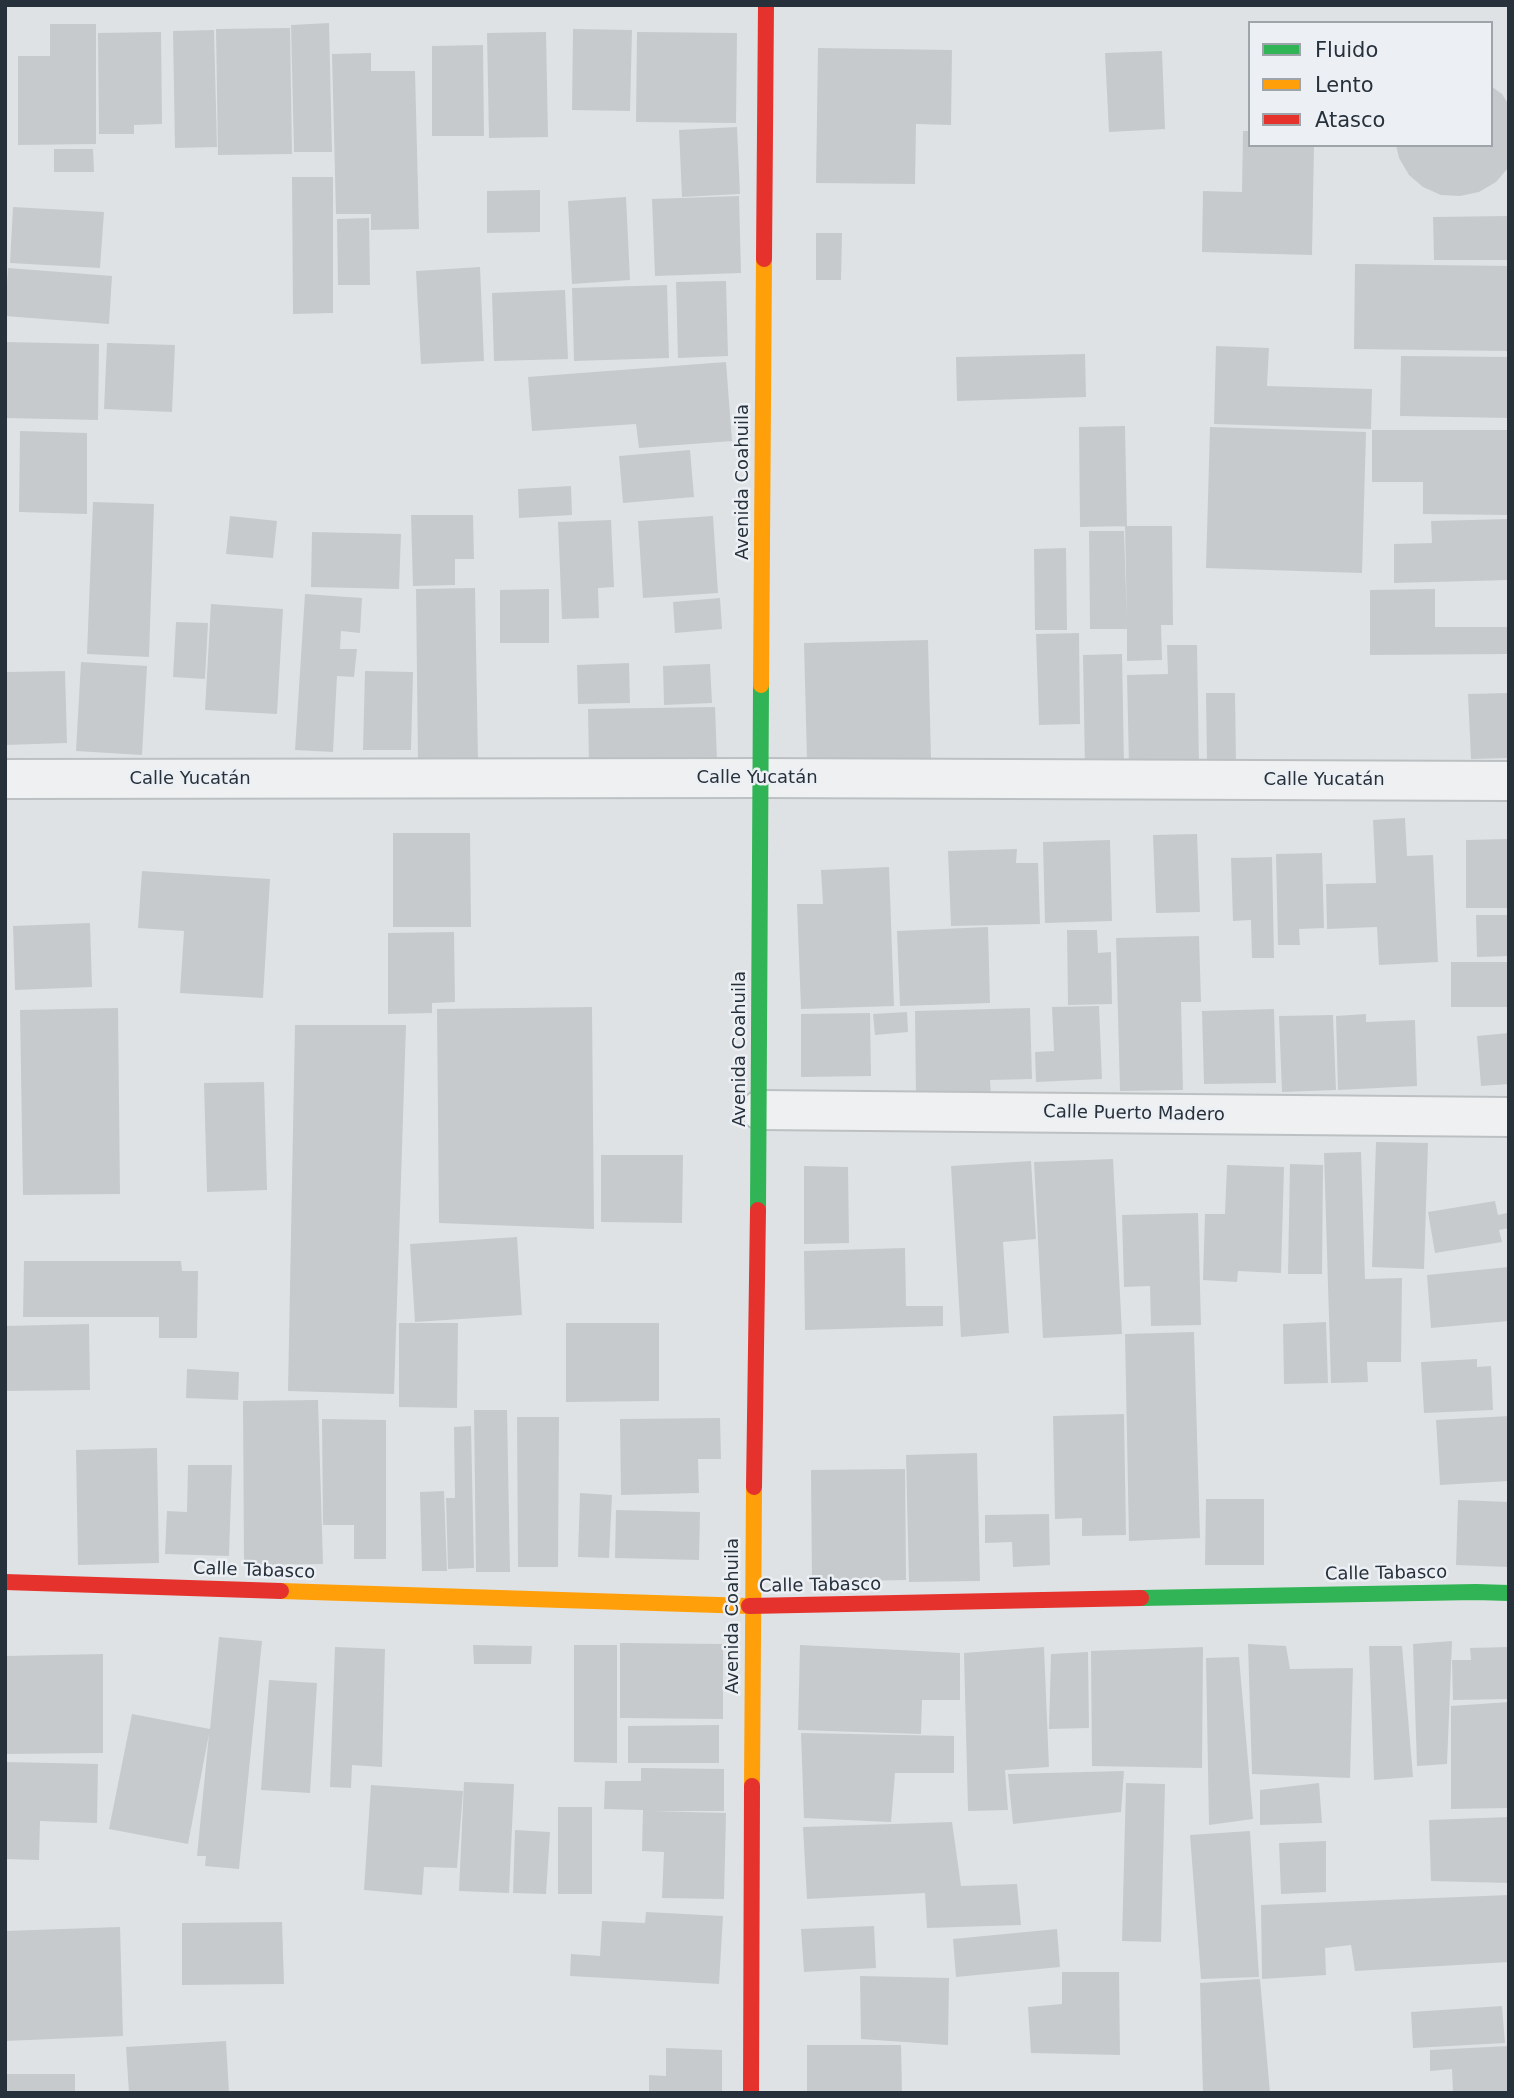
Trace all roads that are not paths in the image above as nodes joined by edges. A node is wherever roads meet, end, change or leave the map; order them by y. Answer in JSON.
{"nodes":[{"id":1,"x":766,"y":5,"type":"edge"},
{"id":2,"x":760,"y":778,"type":"junction"},
{"id":3,"x":5,"y":779,"type":"edge"},
{"id":4,"x":1509,"y":781,"type":"edge"},
{"id":5,"x":760,"y":1110,"type":"junction"},
{"id":6,"x":1509,"y":1117,"type":"edge"},
{"id":7,"x":5,"y":1582,"type":"edge"},
{"id":8,"x":1509,"y":1593,"type":"edge"},
{"id":9,"x":752,"y":1606,"type":"junction"},
{"id":10,"x":751,"y":2093,"type":"edge"}],
"edges":[{"from":1,"to":2,"type":"street","name":"Avenida Coahuila"},
{"from":2,"to":3,"type":"street","name":"Calle Yucatán"},
{"from":2,"to":4,"type":"street","name":"Calle Yucatán"},
{"from":2,"to":5,"type":"street","name":"Avenida Coahuila"},
{"from":5,"to":6,"type":"street","name":"Calle Puerto Madero"},
{"from":5,"to":9,"type":"street","name":"Avenida Coahuila"},
{"from":7,"to":9,"type":"street","name":"Calle Tabasco"},
{"from":8,"to":9,"type":"street","name":"Calle Tabasco"},
{"from":9,"to":10,"type":"street","name":"Avenida Coahuila"}]}
